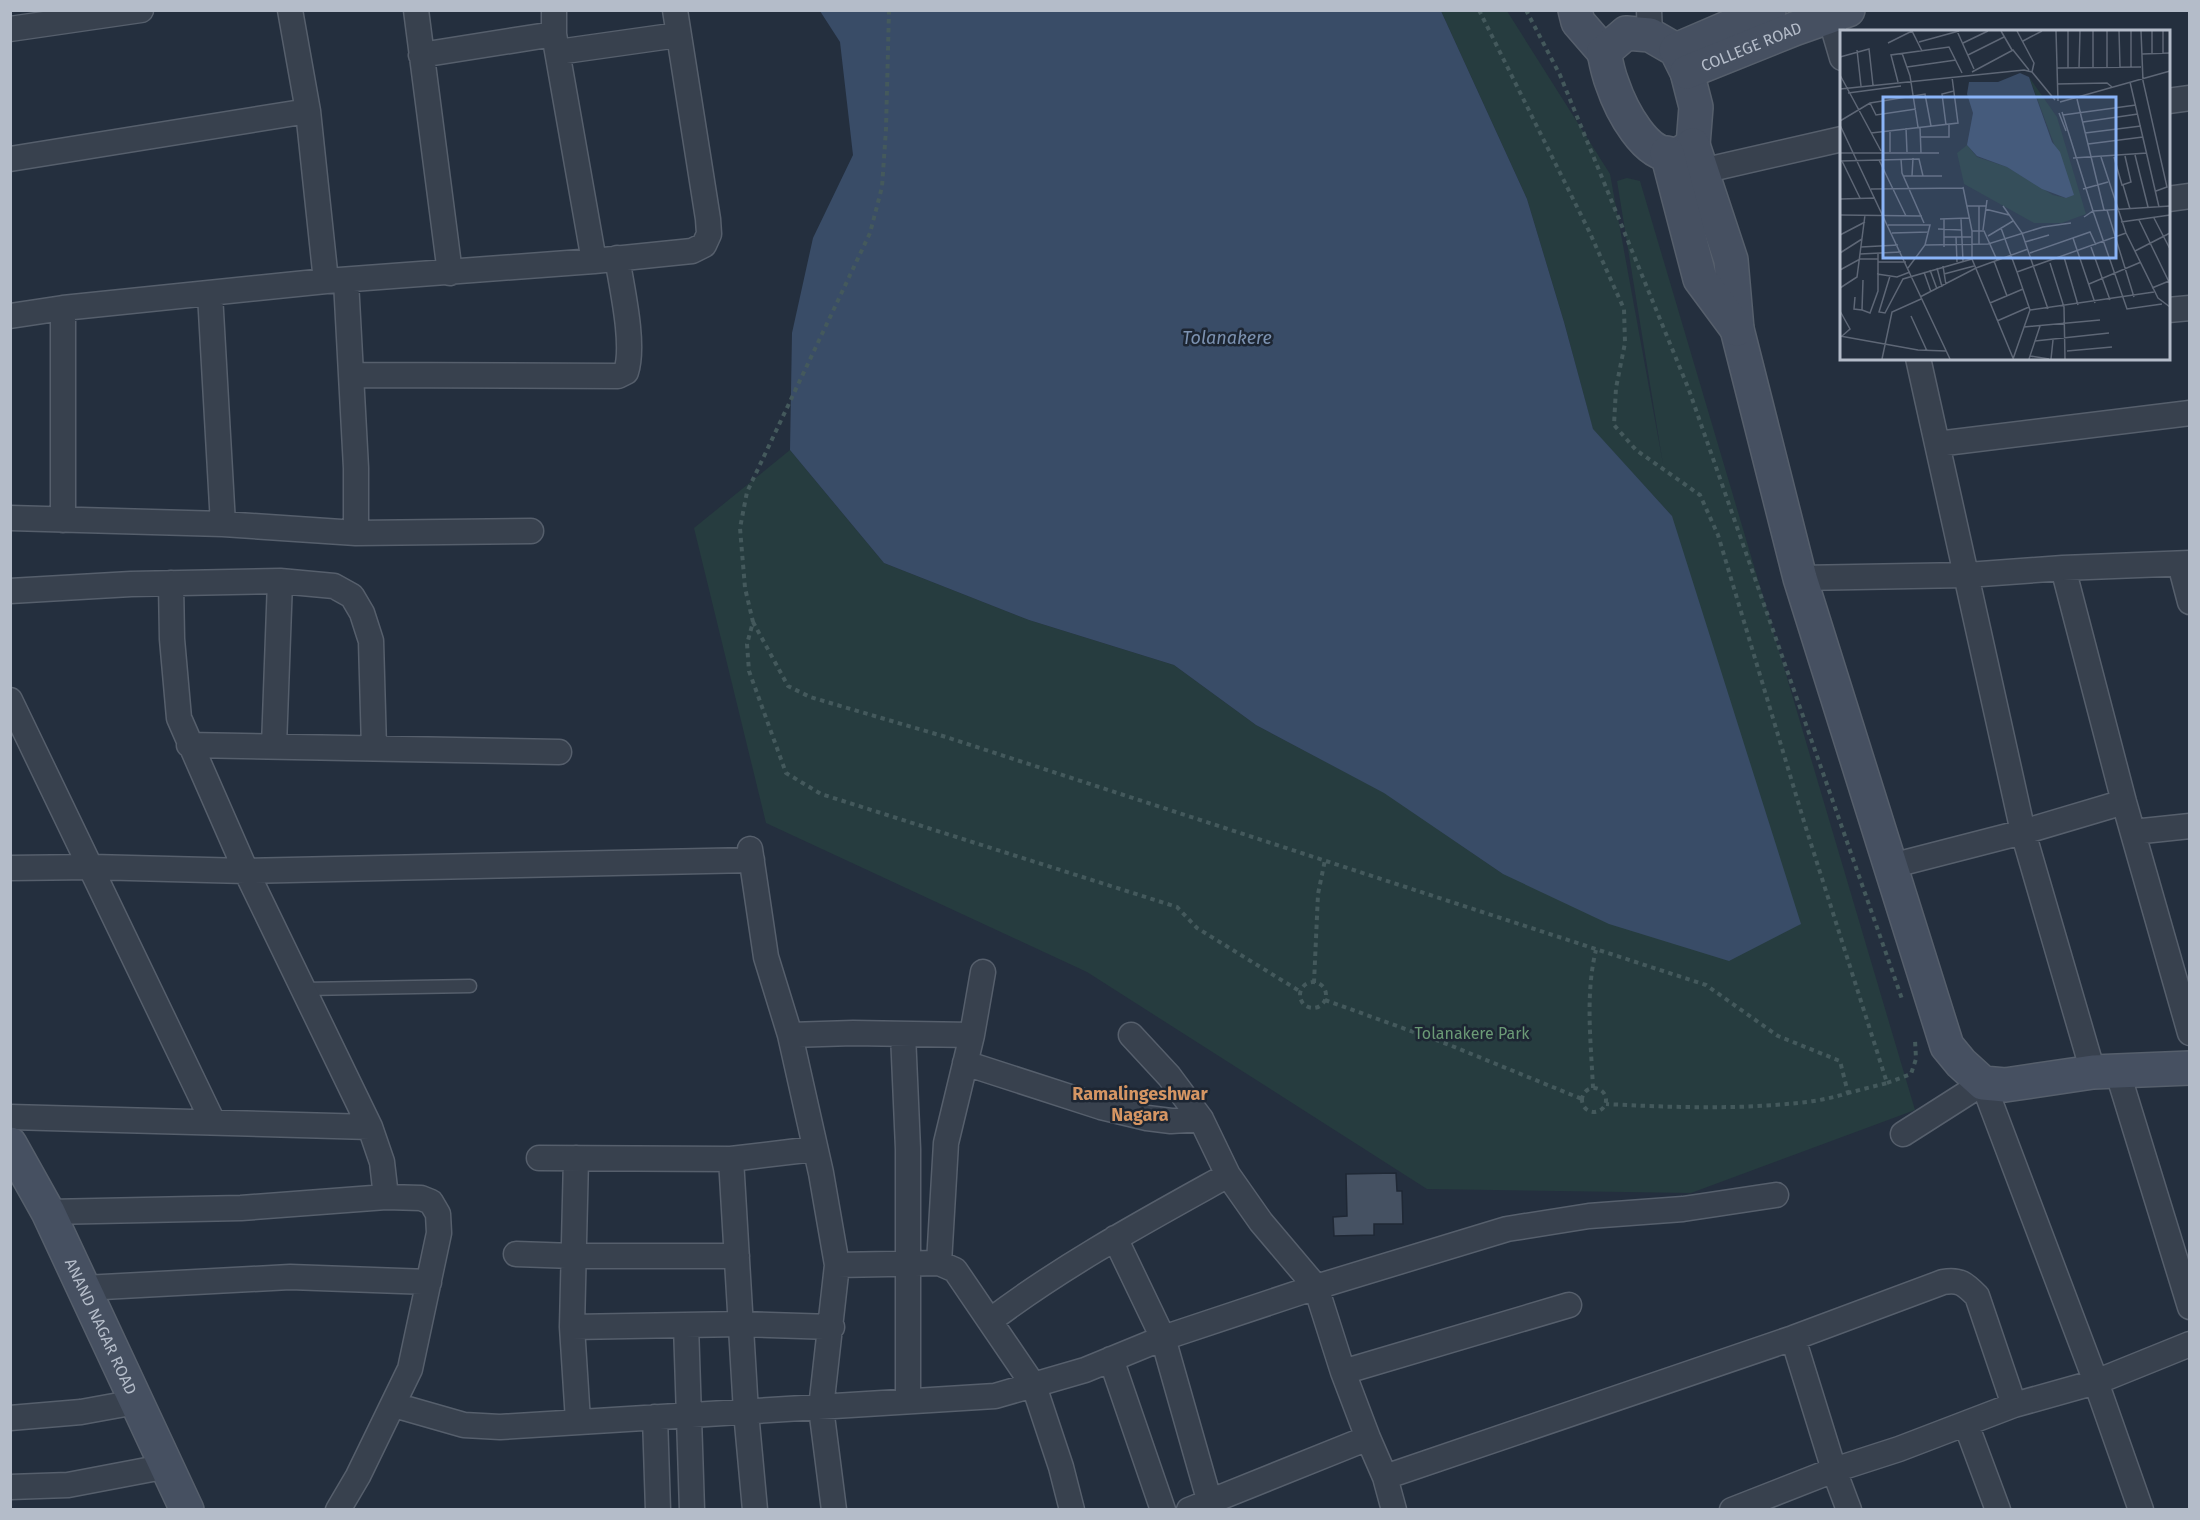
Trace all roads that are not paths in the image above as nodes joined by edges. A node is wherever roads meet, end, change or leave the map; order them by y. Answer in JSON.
{"nodes":[{"id":1,"x":141,"y":10,"type":"edge"},
{"id":2,"x":290,"y":10,"type":"edge"},
{"id":3,"x":416,"y":10,"type":"edge"},
{"id":4,"x":675,"y":10,"type":"edge"},
{"id":5,"x":1575,"y":10,"type":"edge"},
{"id":6,"x":1768,"y":10,"type":"edge"},
{"id":7,"x":1839,"y":14,"type":"edge"},
{"id":8,"x":10,"y":29,"type":"edge"},
{"id":9,"x":1840,"y":30,"type":"edge"},
{"id":10,"x":555,"y":32,"type":"edge"},
{"id":11,"x":678,"y":35,"type":"junction"},
{"id":12,"x":1644,"y":37,"type":"edge"},
{"id":13,"x":421,"y":55,"type":"junction"},
{"id":14,"x":2190,"y":99,"type":"edge"},
{"id":15,"x":2170,"y":101,"type":"edge"},
{"id":16,"x":308,"y":111,"type":"junction"},
{"id":17,"x":1840,"y":139,"type":"edge"},
{"id":18,"x":1687,"y":156,"type":"junction"},
{"id":19,"x":10,"y":159,"type":"edge"},
{"id":20,"x":2190,"y":196,"type":"edge"},
{"id":21,"x":2170,"y":199,"type":"edge"},
{"id":22,"x":606,"y":260,"type":"junction"},
{"id":23,"x":450,"y":273,"type":"junction"},
{"id":24,"x":336,"y":281,"type":"junction"},
{"id":25,"x":210,"y":294,"type":"junction"},
{"id":26,"x":2190,"y":308,"type":"edge"},
{"id":27,"x":63,"y":309,"type":"junction"},
{"id":28,"x":2170,"y":310,"type":"edge"},
{"id":29,"x":10,"y":316,"type":"edge"},
{"id":30,"x":1918,"y":360,"type":"edge"},
{"id":31,"x":351,"y":375,"type":"junction"},
{"id":32,"x":2190,"y":413,"type":"edge"},
{"id":33,"x":1938,"y":444,"type":"junction"},
{"id":34,"x":10,"y":518,"type":"edge"},
{"id":35,"x":63,"y":520,"type":"junction"},
{"id":36,"x":223,"y":524,"type":"junction"},
{"id":37,"x":531,"y":531,"type":"dead end"},
{"id":38,"x":356,"y":533,"type":"junction"},
{"id":39,"x":2185,"y":563,"type":"edge"},
{"id":40,"x":2063,"y":568,"type":"junction"},
{"id":41,"x":1967,"y":575,"type":"junction"},
{"id":42,"x":1800,"y":578,"type":"junction"},
{"id":43,"x":280,"y":581,"type":"junction"},
{"id":44,"x":171,"y":583,"type":"junction"},
{"id":45,"x":10,"y":591,"type":"edge"},
{"id":46,"x":2190,"y":602,"type":"edge"},
{"id":47,"x":10,"y":700,"type":"edge"},
{"id":48,"x":189,"y":745,"type":"junction"},
{"id":49,"x":274,"y":746,"type":"junction"},
{"id":50,"x":374,"y":748,"type":"junction"},
{"id":51,"x":559,"y":752,"type":"dead end"},
{"id":52,"x":2124,"y":802,"type":"junction"},
{"id":53,"x":2190,"y":826,"type":"edge"},
{"id":54,"x":2023,"y":832,"type":"junction"},
{"id":55,"x":2133,"y":832,"type":"junction"},
{"id":56,"x":1891,"y":866,"type":"junction"},
{"id":57,"x":92,"y":867,"type":"junction"},
{"id":58,"x":10,"y":868,"type":"edge"},
{"id":59,"x":246,"y":871,"type":"junction"},
{"id":60,"x":982,"y":972,"type":"dead end"},
{"id":61,"x":470,"y":986,"type":"dead end"},
{"id":62,"x":305,"y":989,"type":"junction"},
{"id":63,"x":2190,"y":1033,"type":"edge"},
{"id":64,"x":903,"y":1034,"type":"junction"},
{"id":65,"x":790,"y":1035,"type":"junction"},
{"id":66,"x":972,"y":1035,"type":"junction"},
{"id":67,"x":1131,"y":1035,"type":"dead end"},
{"id":68,"x":965,"y":1063,"type":"junction"},
{"id":69,"x":2190,"y":1068,"type":"edge"},
{"id":70,"x":2105,"y":1071,"type":"junction"},
{"id":71,"x":1983,"y":1083,"type":"junction"},
{"id":72,"x":10,"y":1117,"type":"edge"},
{"id":73,"x":1201,"y":1119,"type":"junction"},
{"id":74,"x":213,"y":1122,"type":"junction"},
{"id":75,"x":370,"y":1127,"type":"junction"},
{"id":76,"x":1903,"y":1134,"type":"dead end"},
{"id":77,"x":10,"y":1144,"type":"edge"},
{"id":78,"x":814,"y":1149,"type":"junction"},
{"id":79,"x":539,"y":1158,"type":"dead end"},
{"id":80,"x":576,"y":1158,"type":"junction"},
{"id":81,"x":731,"y":1160,"type":"junction"},
{"id":82,"x":1228,"y":1175,"type":"junction"},
{"id":83,"x":1776,"y":1195,"type":"dead end"},
{"id":84,"x":386,"y":1197,"type":"junction"},
{"id":85,"x":48,"y":1212,"type":"junction"},
{"id":86,"x":1115,"y":1238,"type":"junction"},
{"id":87,"x":516,"y":1254,"type":"dead end"},
{"id":88,"x":573,"y":1256,"type":"junction"},
{"id":89,"x":737,"y":1256,"type":"junction"},
{"id":90,"x":909,"y":1263,"type":"junction"},
{"id":91,"x":939,"y":1263,"type":"junction"},
{"id":92,"x":837,"y":1265,"type":"junction"},
{"id":93,"x":429,"y":1282,"type":"junction"},
{"id":94,"x":1316,"y":1287,"type":"junction"},
{"id":95,"x":84,"y":1288,"type":"junction"},
{"id":96,"x":1569,"y":1305,"type":"dead end"},
{"id":97,"x":2190,"y":1307,"type":"edge"},
{"id":98,"x":991,"y":1320,"type":"junction"},
{"id":99,"x":741,"y":1324,"type":"junction"},
{"id":100,"x":686,"y":1325,"type":"junction"},
{"id":101,"x":832,"y":1326,"type":"junction"},
{"id":102,"x":572,"y":1327,"type":"junction"},
{"id":103,"x":1163,"y":1338,"type":"junction"},
{"id":104,"x":1792,"y":1338,"type":"junction"},
{"id":105,"x":2190,"y":1344,"type":"edge"},
{"id":106,"x":1111,"y":1359,"type":"junction"},
{"id":107,"x":1343,"y":1372,"type":"junction"},
{"id":108,"x":2096,"y":1382,"type":"junction"},
{"id":109,"x":1034,"y":1386,"type":"junction"},
{"id":110,"x":908,"y":1400,"type":"junction"},
{"id":111,"x":136,"y":1402,"type":"junction"},
{"id":112,"x":394,"y":1405,"type":"junction"},
{"id":113,"x":2014,"y":1405,"type":"junction"},
{"id":114,"x":822,"y":1408,"type":"junction"},
{"id":115,"x":746,"y":1412,"type":"junction"},
{"id":116,"x":689,"y":1415,"type":"junction"},
{"id":117,"x":655,"y":1417,"type":"junction"},
{"id":118,"x":10,"y":1418,"type":"edge"},
{"id":119,"x":578,"y":1421,"type":"junction"},
{"id":120,"x":1966,"y":1424,"type":"junction"},
{"id":121,"x":1368,"y":1438,"type":"junction"},
{"id":122,"x":168,"y":1466,"type":"junction"},
{"id":123,"x":1834,"y":1470,"type":"junction"},
{"id":124,"x":1385,"y":1477,"type":"junction"},
{"id":125,"x":10,"y":1487,"type":"edge"},
{"id":126,"x":1203,"y":1507,"type":"edge"},
{"id":127,"x":187,"y":1509,"type":"edge"},
{"id":128,"x":338,"y":1509,"type":"edge"},
{"id":129,"x":658,"y":1509,"type":"edge"},
{"id":130,"x":692,"y":1509,"type":"edge"},
{"id":131,"x":755,"y":1509,"type":"edge"},
{"id":132,"x":834,"y":1509,"type":"edge"},
{"id":133,"x":1072,"y":1509,"type":"edge"},
{"id":134,"x":1163,"y":1509,"type":"edge"},
{"id":135,"x":1394,"y":1509,"type":"edge"},
{"id":136,"x":1732,"y":1509,"type":"edge"},
{"id":137,"x":1850,"y":1509,"type":"edge"},
{"id":138,"x":1998,"y":1509,"type":"edge"},
{"id":139,"x":2141,"y":1509,"type":"edge"}],
"edges":[{"from":1,"to":8,"type":"street"},
{"from":2,"to":16,"type":"street"},
{"from":3,"to":13,"type":"street"},
{"from":4,"to":11,"type":"street"},
{"from":5,"to":12,"type":"street"},
{"from":6,"to":12,"type":"street","name":"COLLEGE ROAD"},
{"from":7,"to":9,"type":"street"},
{"from":7,"to":12,"type":"street","name":"COLLEGE ROAD"},
{"from":10,"to":11,"type":"street"},
{"from":10,"to":13,"type":"street"},
{"from":10,"to":22,"type":"street"},
{"from":11,"to":22,"type":"street"},
{"from":12,"to":18,"type":"street"},
{"from":12,"to":18,"type":"street"},
{"from":13,"to":23,"type":"street"},
{"from":14,"to":15,"type":"street"},
{"from":16,"to":19,"type":"street"},
{"from":16,"to":24,"type":"street"},
{"from":17,"to":18,"type":"street"},
{"from":18,"to":42,"type":"street"},
{"from":20,"to":21,"type":"street"},
{"from":22,"to":23,"type":"street"},
{"from":22,"to":31,"type":"street"},
{"from":23,"to":24,"type":"street"},
{"from":24,"to":25,"type":"street"},
{"from":24,"to":31,"type":"street"},
{"from":25,"to":27,"type":"street"},
{"from":25,"to":36,"type":"street"},
{"from":26,"to":28,"type":"street"},
{"from":27,"to":29,"type":"street"},
{"from":27,"to":35,"type":"street"},
{"from":30,"to":33,"type":"street"},
{"from":31,"to":38,"type":"street"},
{"from":32,"to":33,"type":"street"},
{"from":33,"to":41,"type":"street"},
{"from":34,"to":35,"type":"street"},
{"from":35,"to":36,"type":"street"},
{"from":36,"to":38,"type":"street"},
{"from":37,"to":38,"type":"street"},
{"from":39,"to":40,"type":"street"},
{"from":39,"to":46,"type":"street"},
{"from":40,"to":41,"type":"street"},
{"from":40,"to":52,"type":"street"},
{"from":41,"to":42,"type":"street"},
{"from":41,"to":54,"type":"street"},
{"from":42,"to":56,"type":"street"},
{"from":43,"to":44,"type":"street"},
{"from":43,"to":49,"type":"street"},
{"from":43,"to":50,"type":"street"},
{"from":44,"to":45,"type":"street"},
{"from":44,"to":48,"type":"street"},
{"from":47,"to":57,"type":"street"},
{"from":48,"to":49,"type":"street"},
{"from":48,"to":59,"type":"street"},
{"from":49,"to":50,"type":"street"},
{"from":50,"to":51,"type":"street"},
{"from":52,"to":54,"type":"street"},
{"from":52,"to":55,"type":"street"},
{"from":53,"to":55,"type":"street"},
{"from":54,"to":56,"type":"street"},
{"from":54,"to":70,"type":"street"},
{"from":55,"to":63,"type":"street"},
{"from":56,"to":71,"type":"street"},
{"from":57,"to":58,"type":"street"},
{"from":57,"to":59,"type":"street"},
{"from":57,"to":74,"type":"street"},
{"from":59,"to":62,"type":"street"},
{"from":59,"to":65,"type":"street"},
{"from":60,"to":66,"type":"street"},
{"from":61,"to":62,"type":"lane"},
{"from":62,"to":75,"type":"street"},
{"from":64,"to":65,"type":"street"},
{"from":64,"to":66,"type":"street"},
{"from":64,"to":90,"type":"street"},
{"from":65,"to":78,"type":"street"},
{"from":66,"to":68,"type":"street"},
{"from":67,"to":73,"type":"street"},
{"from":68,"to":73,"type":"street"},
{"from":68,"to":91,"type":"street"},
{"from":69,"to":70,"type":"street"},
{"from":70,"to":71,"type":"street"},
{"from":70,"to":97,"type":"street"},
{"from":71,"to":76,"type":"street"},
{"from":71,"to":108,"type":"street"},
{"from":72,"to":74,"type":"street"},
{"from":73,"to":82,"type":"street"},
{"from":74,"to":75,"type":"street"},
{"from":75,"to":84,"type":"street"},
{"from":77,"to":85,"type":"street","name":"ANAND NAGAR ROAD"},
{"from":78,"to":81,"type":"street"},
{"from":78,"to":92,"type":"street"},
{"from":79,"to":80,"type":"street"},
{"from":80,"to":81,"type":"street"},
{"from":80,"to":88,"type":"street"},
{"from":81,"to":89,"type":"street"},
{"from":82,"to":86,"type":"street"},
{"from":82,"to":94,"type":"street"},
{"from":83,"to":94,"type":"street"},
{"from":84,"to":85,"type":"street"},
{"from":84,"to":93,"type":"street"},
{"from":85,"to":95,"type":"street","name":"ANAND NAGAR ROAD"},
{"from":86,"to":98,"type":"street"},
{"from":86,"to":103,"type":"street"},
{"from":87,"to":88,"type":"street"},
{"from":88,"to":89,"type":"street"},
{"from":88,"to":102,"type":"street"},
{"from":89,"to":99,"type":"street"},
{"from":90,"to":91,"type":"street"},
{"from":90,"to":92,"type":"street"},
{"from":90,"to":110,"type":"street"},
{"from":91,"to":98,"type":"street"},
{"from":92,"to":101,"type":"street"},
{"from":93,"to":95,"type":"street"},
{"from":93,"to":112,"type":"street"},
{"from":94,"to":103,"type":"street"},
{"from":94,"to":107,"type":"street"},
{"from":95,"to":111,"type":"street","name":"ANAND NAGAR ROAD"},
{"from":96,"to":107,"type":"street"},
{"from":98,"to":109,"type":"street"},
{"from":99,"to":100,"type":"street"},
{"from":99,"to":101,"type":"street"},
{"from":99,"to":115,"type":"street"},
{"from":100,"to":102,"type":"street"},
{"from":100,"to":116,"type":"street"},
{"from":101,"to":114,"type":"street"},
{"from":102,"to":119,"type":"street"},
{"from":103,"to":106,"type":"street"},
{"from":103,"to":126,"type":"street"},
{"from":104,"to":113,"type":"street"},
{"from":104,"to":123,"type":"street"},
{"from":104,"to":124,"type":"street"},
{"from":105,"to":108,"type":"street"},
{"from":106,"to":109,"type":"street"},
{"from":106,"to":134,"type":"street"},
{"from":107,"to":121,"type":"street"},
{"from":108,"to":113,"type":"street"},
{"from":108,"to":139,"type":"street"},
{"from":109,"to":110,"type":"street"},
{"from":109,"to":133,"type":"street"},
{"from":110,"to":114,"type":"street"},
{"from":111,"to":118,"type":"street"},
{"from":111,"to":122,"type":"street","name":"ANAND NAGAR ROAD"},
{"from":112,"to":119,"type":"street"},
{"from":112,"to":128,"type":"street"},
{"from":113,"to":120,"type":"street"},
{"from":114,"to":115,"type":"street"},
{"from":114,"to":132,"type":"street"},
{"from":115,"to":116,"type":"street"},
{"from":115,"to":131,"type":"street"},
{"from":116,"to":117,"type":"street"},
{"from":116,"to":130,"type":"street"},
{"from":117,"to":119,"type":"street"},
{"from":117,"to":129,"type":"street"},
{"from":120,"to":123,"type":"street"},
{"from":120,"to":138,"type":"street"},
{"from":121,"to":124,"type":"street"},
{"from":121,"to":126,"type":"street"},
{"from":122,"to":125,"type":"street"},
{"from":122,"to":127,"type":"street","name":"ANAND NAGAR ROAD"},
{"from":123,"to":136,"type":"street"},
{"from":123,"to":137,"type":"street"},
{"from":124,"to":135,"type":"street"}]}
